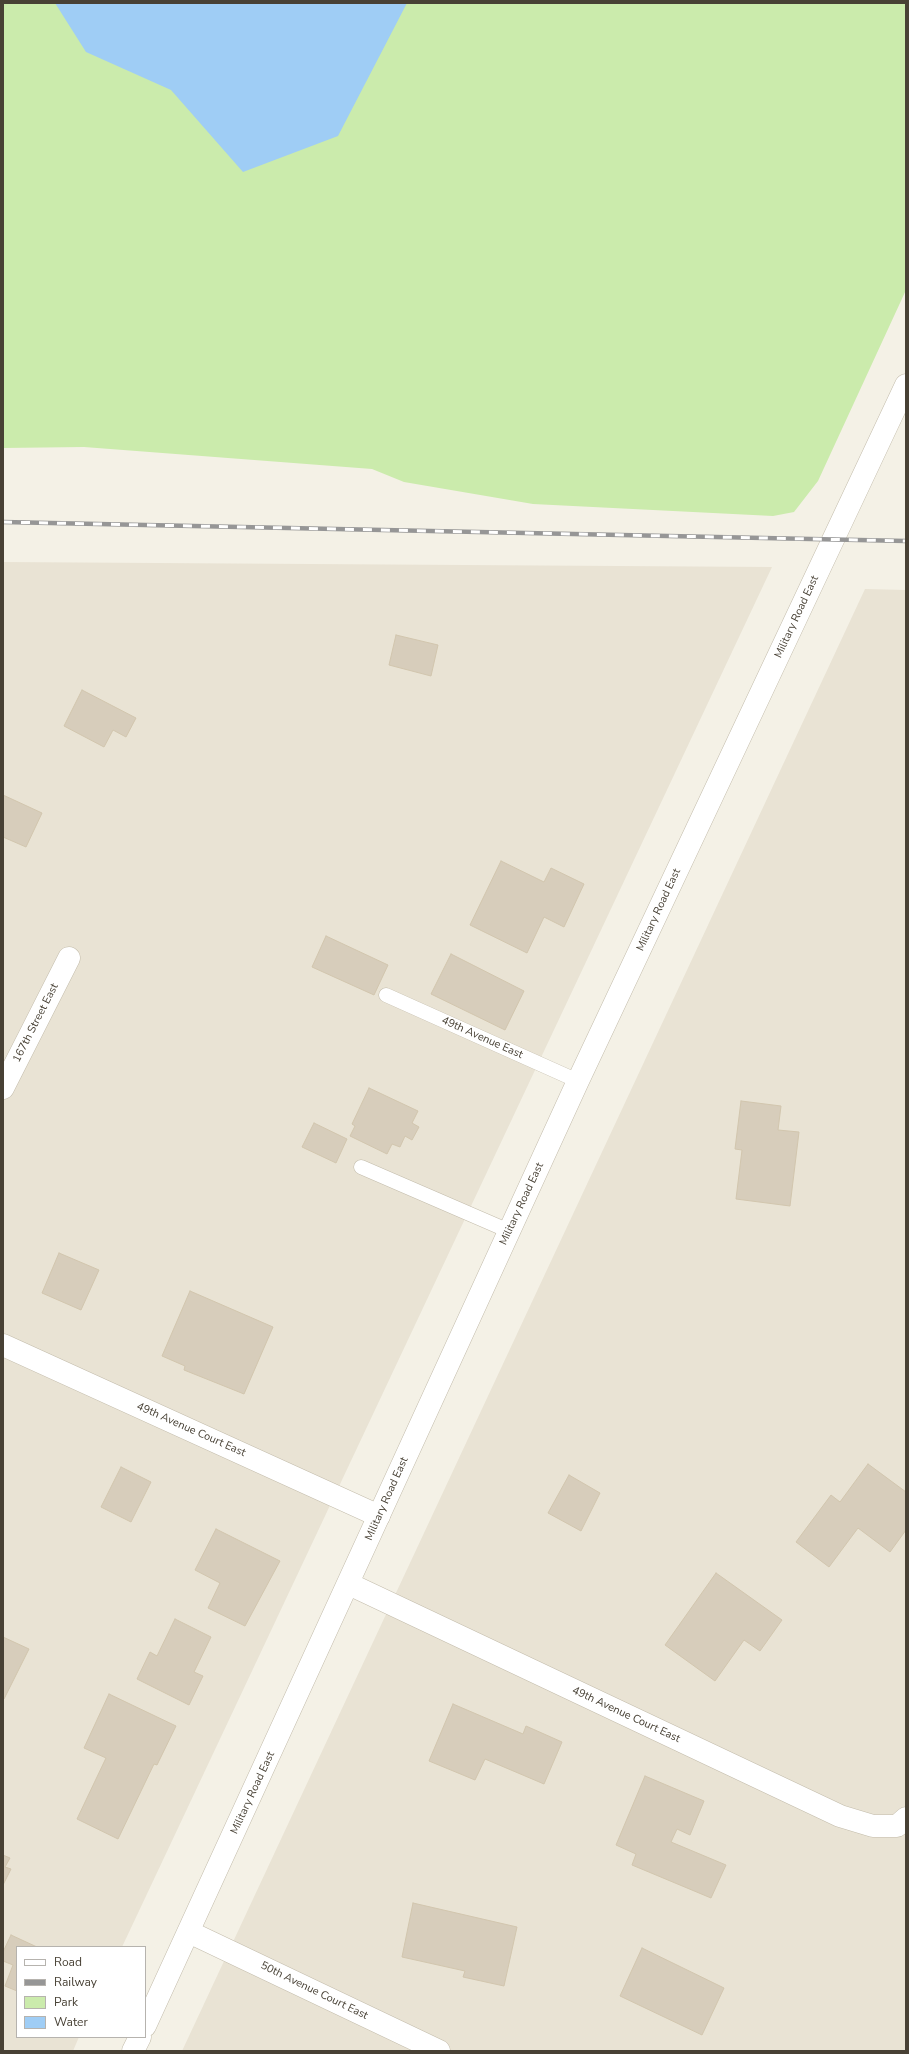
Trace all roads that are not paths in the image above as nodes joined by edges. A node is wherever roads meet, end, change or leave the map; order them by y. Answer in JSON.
{"nodes":[{"id":1,"x":906,"y":385,"type":"edge"},
{"id":2,"x":69,"y":958,"type":"dead end"},
{"id":3,"x":386,"y":995,"type":"dead end"},
{"id":4,"x":578,"y":1081,"type":"junction"},
{"id":5,"x":3,"y":1088,"type":"edge"},
{"id":6,"x":361,"y":1167,"type":"dead end"},
{"id":7,"x":509,"y":1231,"type":"junction"},
{"id":8,"x":3,"y":1345,"type":"edge"},
{"id":9,"x":379,"y":1516,"type":"junction"},
{"id":10,"x":349,"y":1584,"type":"junction"},
{"id":11,"x":906,"y":1818,"type":"edge"},
{"id":12,"x":189,"y":1932,"type":"junction"},
{"id":13,"x":146,"y":2024,"type":"edge"},
{"id":14,"x":140,"y":2038,"type":"edge"},
{"id":15,"x":134,"y":2051,"type":"edge"},
{"id":16,"x":439,"y":2051,"type":"edge"}],
"edges":[{"from":1,"to":4,"type":"street","name":"Military Road East"},
{"from":2,"to":5,"type":"street","name":"167th Street East"},
{"from":3,"to":4,"type":"lane","name":"49th Avenue East"},
{"from":4,"to":7,"type":"street","name":"Military Road East"},
{"from":6,"to":7,"type":"lane"},
{"from":7,"to":9,"type":"street","name":"Military Road East"},
{"from":8,"to":9,"type":"street","name":"49th Avenue Court East"},
{"from":9,"to":10,"type":"street","name":"Military Road East"},
{"from":10,"to":11,"type":"street","name":"49th Avenue Court East"},
{"from":10,"to":12,"type":"street","name":"Military Road East"},
{"from":12,"to":13,"type":"street","name":"Military Road East"},
{"from":12,"to":16,"type":"street","name":"50th Avenue Court East"},
{"from":14,"to":15,"type":"street"}]}
